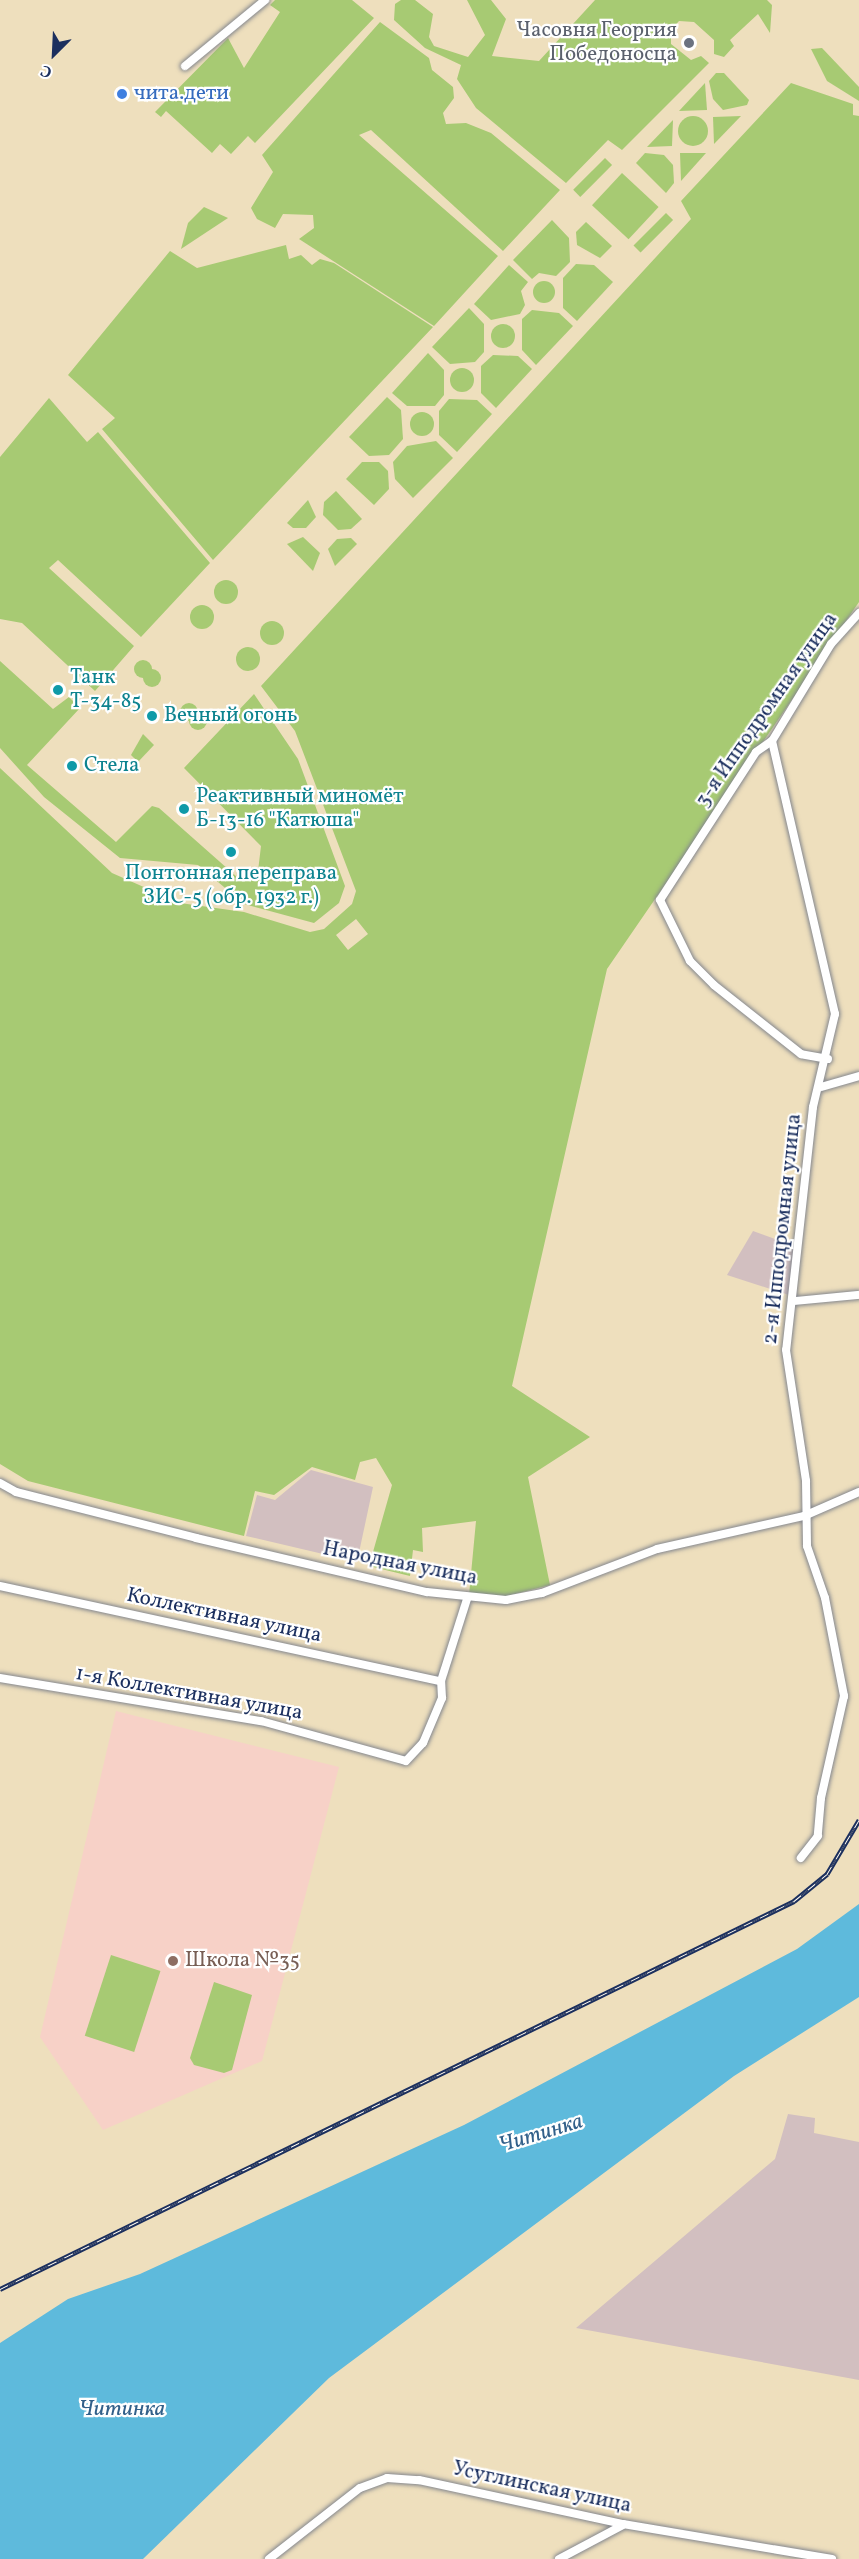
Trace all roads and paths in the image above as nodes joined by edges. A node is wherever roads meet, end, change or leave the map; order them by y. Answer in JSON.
{"nodes":[{"id":1,"x":265,"y":0,"type":"edge"},
{"id":2,"x":185,"y":66,"type":"dead end"},
{"id":3,"x":859,"y":612,"type":"edge"},
{"id":4,"x":772,"y":741,"type":"junction"},
{"id":5,"x":828,"y":1059,"type":"junction"},
{"id":6,"x":859,"y":1076,"type":"edge"},
{"id":7,"x":820,"y":1087,"type":"junction"},
{"id":8,"x":859,"y":1295,"type":"edge"},
{"id":9,"x":795,"y":1301,"type":"junction"},
{"id":10,"x":0,"y":1483,"type":"edge"},
{"id":11,"x":859,"y":1492,"type":"edge"},
{"id":12,"x":804,"y":1516,"type":"junction"},
{"id":13,"x":0,"y":1586,"type":"edge"},
{"id":14,"x":466,"y":1599,"type":"junction"},
{"id":15,"x":0,"y":1677,"type":"edge"},
{"id":16,"x":441,"y":1681,"type":"junction"},
{"id":17,"x":801,"y":1858,"type":"dead end"},
{"id":18,"x":623,"y":2524,"type":"junction"},
{"id":19,"x":269,"y":2559,"type":"edge"},
{"id":20,"x":559,"y":2559,"type":"edge"},
{"id":21,"x":832,"y":2559,"type":"edge"}],
"edges":[{"from":1,"to":2,"type":"street"},
{"from":3,"to":4,"type":"street","name":"3-я Ипподромная улица"},
{"from":4,"to":5,"type":"street","name":"2-я Ипподромная улица"},
{"from":4,"to":5,"type":"street","name":"3-я Ипподромная улица"},
{"from":5,"to":7,"type":"street","name":"2-я Ипподромная улица"},
{"from":6,"to":7,"type":"street"},
{"from":7,"to":9,"type":"street","name":"2-я Ипподромная улица"},
{"from":8,"to":9,"type":"street"},
{"from":9,"to":12,"type":"street","name":"2-я Ипподромная улица"},
{"from":10,"to":14,"type":"street","name":"Народная улица"},
{"from":11,"to":12,"type":"street","name":"Народная улица"},
{"from":12,"to":14,"type":"street","name":"Народная улица"},
{"from":12,"to":17,"type":"street","name":"2-я Ипподромная улица"},
{"from":13,"to":16,"type":"street","name":"Коллективная улица"},
{"from":14,"to":16,"type":"street"},
{"from":15,"to":16,"type":"street","name":"1-я Коллективная улица"},
{"from":18,"to":19,"type":"street","name":"Усуглинская улица"},
{"from":18,"to":20,"type":"street"},
{"from":18,"to":21,"type":"street","name":"Усуглинская улица"}]}
